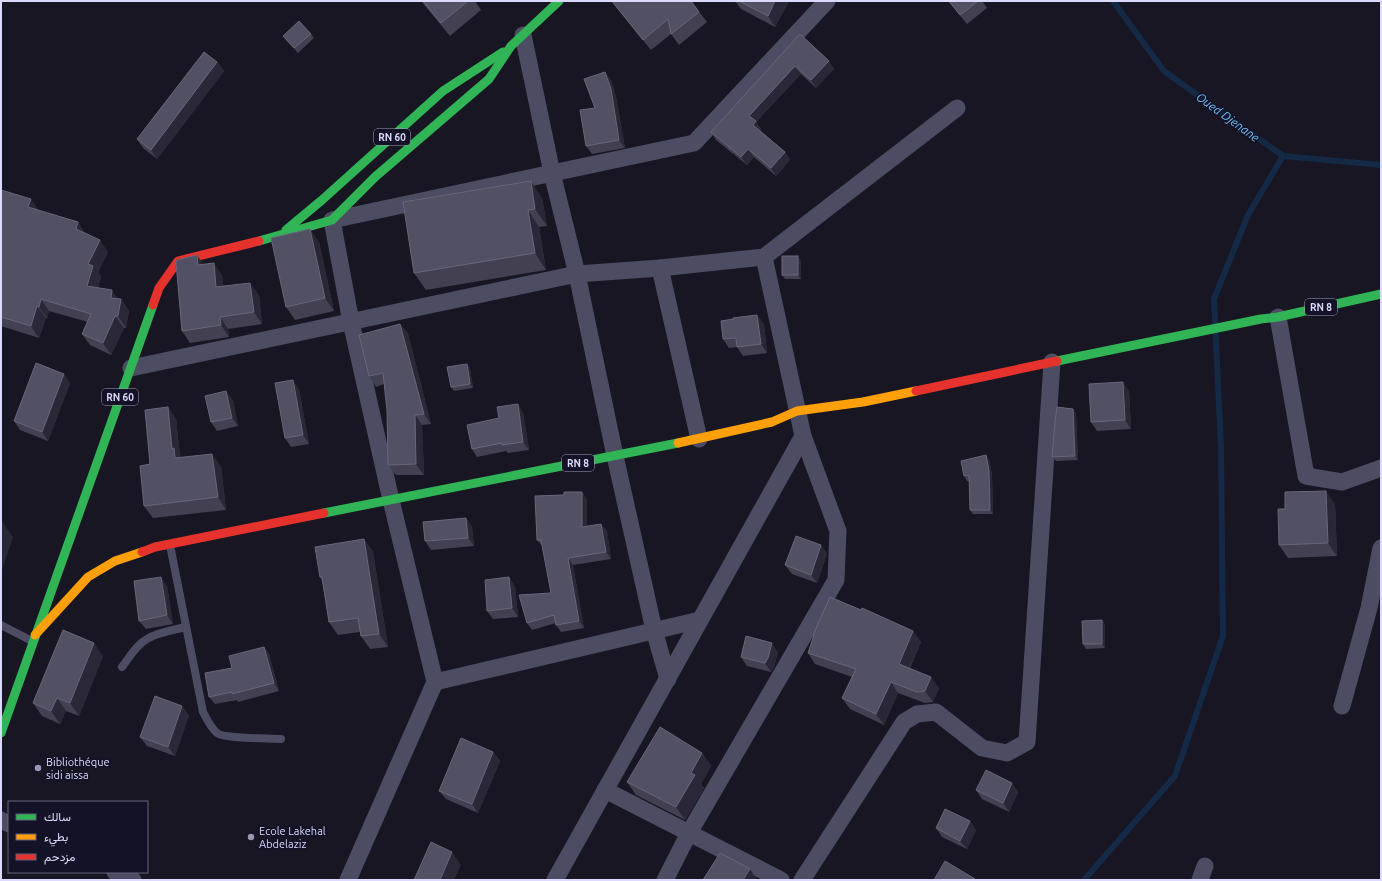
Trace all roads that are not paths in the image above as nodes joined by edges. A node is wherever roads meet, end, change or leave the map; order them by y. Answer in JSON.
{"nodes":[{"id":1,"x":559,"y":1,"type":"edge"},
{"id":2,"x":827,"y":1,"type":"edge"},
{"id":3,"x":517,"y":41,"type":"junction"},
{"id":4,"x":957,"y":108,"type":"dead end"},
{"id":5,"x":552,"y":173,"type":"junction"},
{"id":6,"x":332,"y":220,"type":"junction"},
{"id":7,"x":279,"y":236,"type":"junction"},
{"id":8,"x":764,"y":257,"type":"junction"},
{"id":9,"x":660,"y":268,"type":"junction"},
{"id":10,"x":577,"y":274,"type":"junction"},
{"id":11,"x":1381,"y":294,"type":"edge"},
{"id":12,"x":1278,"y":317,"type":"junction"},
{"id":13,"x":350,"y":322,"type":"junction"},
{"id":14,"x":1052,"y":362,"type":"junction"},
{"id":15,"x":130,"y":368,"type":"junction"},
{"id":16,"x":797,"y":411,"type":"junction"},
{"id":17,"x":803,"y":436,"type":"junction"},
{"id":18,"x":699,"y":439,"type":"junction"},
{"id":19,"x":615,"y":456,"type":"junction"},
{"id":20,"x":1381,"y":468,"type":"edge"},
{"id":21,"x":391,"y":500,"type":"junction"},
{"id":22,"x":169,"y":544,"type":"junction"},
{"id":23,"x":1381,"y":548,"type":"edge"},
{"id":24,"x":700,"y":620,"type":"junction"},
{"id":25,"x":1,"y":625,"type":"edge"},
{"id":26,"x":186,"y":627,"type":"junction"},
{"id":27,"x":654,"y":630,"type":"junction"},
{"id":28,"x":34,"y":638,"type":"junction"},
{"id":29,"x":122,"y":667,"type":"dead end"},
{"id":30,"x":668,"y":678,"type":"junction"},
{"id":31,"x":435,"y":682,"type":"junction"},
{"id":32,"x":1342,"y":706,"type":"dead end"},
{"id":33,"x":1,"y":733,"type":"edge"},
{"id":34,"x":281,"y":738,"type":"dead end"},
{"id":35,"x":605,"y":790,"type":"junction"},
{"id":36,"x":690,"y":833,"type":"junction"},
{"id":37,"x":117,"y":873,"type":"edge"},
{"id":38,"x":777,"y":879,"type":"edge"},
{"id":39,"x":133,"y":880,"type":"edge"},
{"id":40,"x":348,"y":880,"type":"edge"},
{"id":41,"x":555,"y":880,"type":"edge"},
{"id":42,"x":665,"y":880,"type":"edge"},
{"id":43,"x":802,"y":880,"type":"edge"}],
"edges":[{"from":1,"to":3,"type":"main road","number":"RN 60"},
{"from":2,"to":5,"type":"street"},
{"from":3,"to":5,"type":"street"},
{"from":3,"to":6,"type":"main road"},
{"from":3,"to":7,"type":"main road","number":"RN 60"},
{"from":4,"to":8,"type":"street"},
{"from":5,"to":6,"type":"street"},
{"from":5,"to":10,"type":"street"},
{"from":6,"to":7,"type":"main road"},
{"from":6,"to":13,"type":"street"},
{"from":7,"to":15,"type":"main road","number":"RN 60"},
{"from":8,"to":9,"type":"street"},
{"from":8,"to":16,"type":"street"},
{"from":9,"to":10,"type":"street"},
{"from":9,"to":18,"type":"street"},
{"from":10,"to":13,"type":"street"},
{"from":10,"to":19,"type":"street"},
{"from":11,"to":12,"type":"main road","number":"RN 8"},
{"from":12,"to":14,"type":"main road","number":"RN 8"},
{"from":12,"to":20,"type":"street"},
{"from":13,"to":15,"type":"street"},
{"from":13,"to":21,"type":"street"},
{"from":14,"to":16,"type":"main road","number":"RN 8"},
{"from":14,"to":43,"type":"street"},
{"from":15,"to":28,"type":"main road","number":"RN 60"},
{"from":16,"to":17,"type":"street"},
{"from":16,"to":18,"type":"main road","number":"RN 8"},
{"from":17,"to":24,"type":"street"},
{"from":17,"to":36,"type":"street"},
{"from":18,"to":19,"type":"main road","number":"RN 8"},
{"from":19,"to":21,"type":"main road","number":"RN 8"},
{"from":19,"to":27,"type":"street"},
{"from":21,"to":22,"type":"main road","number":"RN 8"},
{"from":21,"to":31,"type":"street"},
{"from":22,"to":26,"type":"lane"},
{"from":22,"to":28,"type":"main road","number":"RN 8"},
{"from":23,"to":32,"type":"street"},
{"from":24,"to":27,"type":"street"},
{"from":24,"to":30,"type":"street"},
{"from":25,"to":28,"type":"lane"},
{"from":26,"to":29,"type":"lane"},
{"from":26,"to":34,"type":"lane"},
{"from":27,"to":30,"type":"street"},
{"from":27,"to":31,"type":"street"},
{"from":28,"to":33,"type":"main road","number":"RN 8"},
{"from":30,"to":35,"type":"street"},
{"from":31,"to":40,"type":"street"},
{"from":35,"to":36,"type":"street"},
{"from":35,"to":41,"type":"street"},
{"from":36,"to":38,"type":"street"},
{"from":36,"to":42,"type":"street"},
{"from":37,"to":39,"type":"street"}]}
